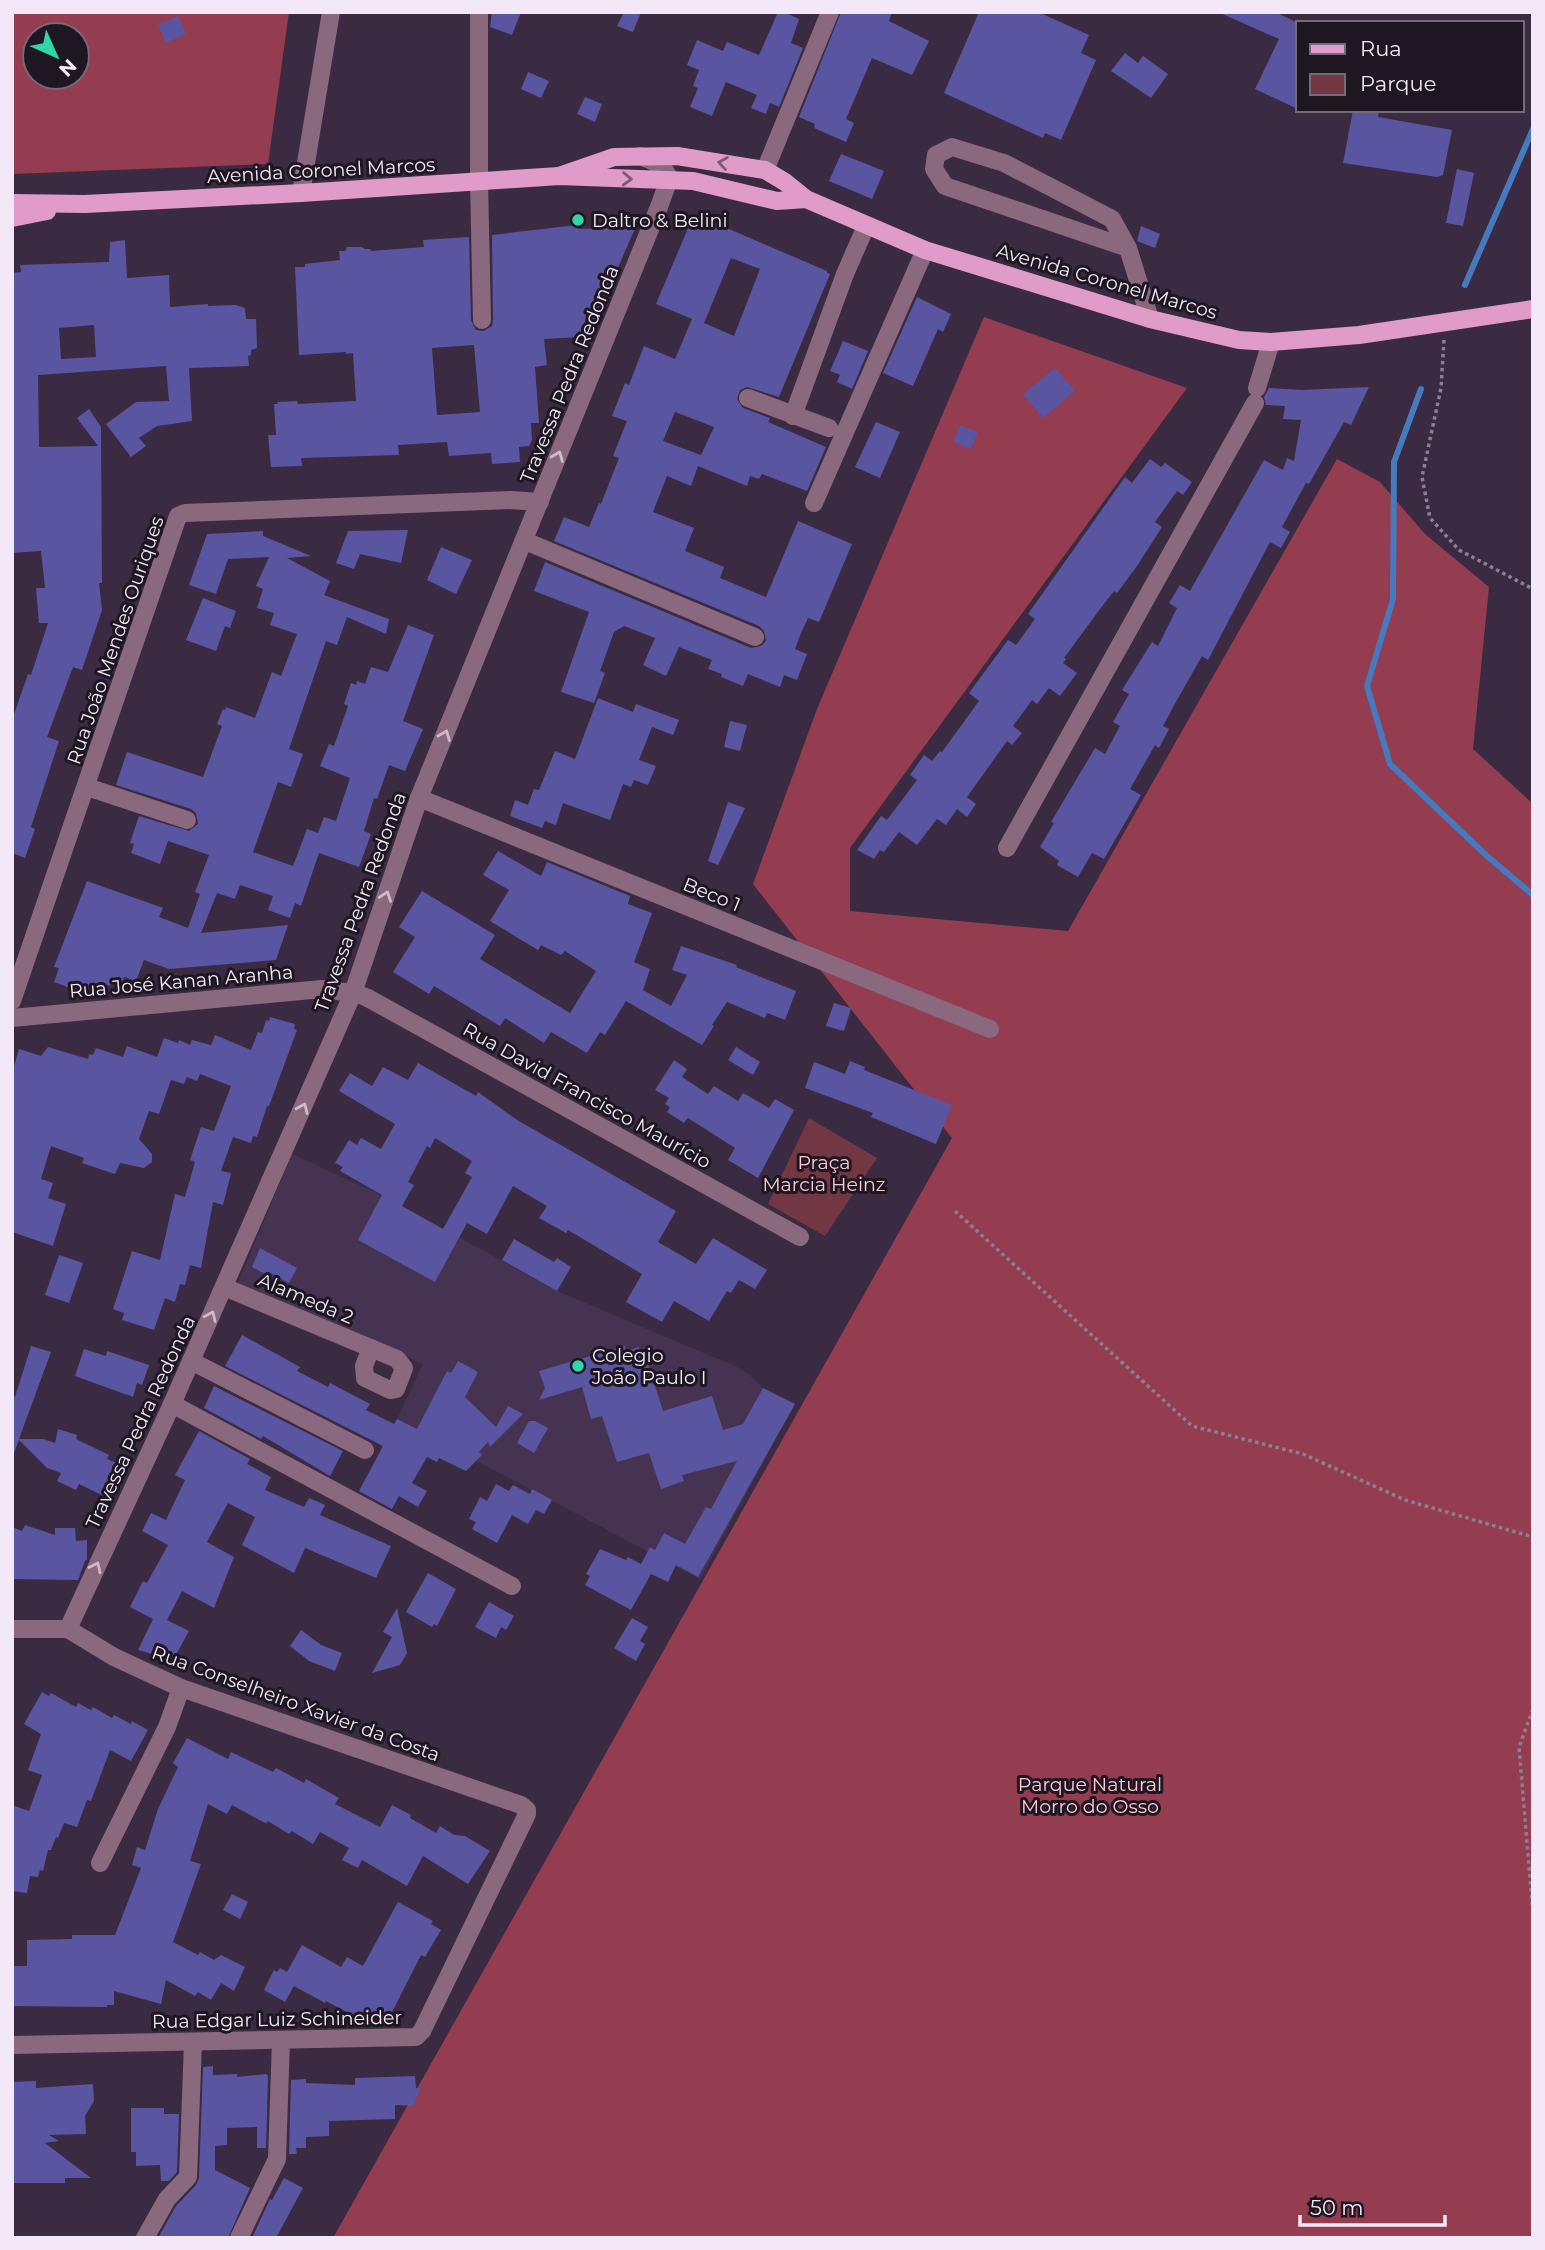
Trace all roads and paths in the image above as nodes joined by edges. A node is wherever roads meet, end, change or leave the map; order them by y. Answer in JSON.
{"nodes":[{"id":1,"x":331,"y":12,"type":"edge"},
{"id":2,"x":480,"y":12,"type":"edge"},
{"id":3,"x":830,"y":12,"type":"edge"},
{"id":4,"x":640,"y":156,"type":"junction"},
{"id":5,"x":765,"y":170,"type":"junction"},
{"id":6,"x":559,"y":176,"type":"junction"},
{"id":7,"x":669,"y":180,"type":"junction"},
{"id":8,"x":479,"y":181,"type":"junction"},
{"id":9,"x":301,"y":193,"type":"junction"},
{"id":10,"x":806,"y":200,"type":"junction"},
{"id":11,"x":12,"y":203,"type":"edge"},
{"id":12,"x":85,"y":204,"type":"junction"},
{"id":13,"x":12,"y":218,"type":"edge"},
{"id":14,"x":866,"y":226,"type":"junction"},
{"id":15,"x":1128,"y":248,"type":"junction"},
{"id":16,"x":925,"y":250,"type":"junction"},
{"id":17,"x":1533,"y":309,"type":"edge"},
{"id":18,"x":1150,"y":319,"type":"junction"},
{"id":19,"x":482,"y":320,"type":"dead end"},
{"id":20,"x":1445,"y":321,"type":"junction"},
{"id":21,"x":1272,"y":342,"type":"junction"},
{"id":22,"x":748,"y":398,"type":"dead end"},
{"id":23,"x":793,"y":416,"type":"junction"},
{"id":24,"x":829,"y":428,"type":"dead end"},
{"id":25,"x":540,"y":502,"type":"junction"},
{"id":26,"x":814,"y":503,"type":"dead end"},
{"id":27,"x":525,"y":541,"type":"junction"},
{"id":28,"x":1533,"y":589,"type":"edge"},
{"id":29,"x":755,"y":637,"type":"dead end"},
{"id":30,"x":87,"y":787,"type":"junction"},
{"id":31,"x":419,"y":798,"type":"junction"},
{"id":32,"x":187,"y":820,"type":"dead end"},
{"id":33,"x":1007,"y":848,"type":"dead end"},
{"id":34,"x":353,"y":993,"type":"junction"},
{"id":35,"x":12,"y":1001,"type":"edge"},
{"id":36,"x":12,"y":1018,"type":"edge"},
{"id":37,"x":990,"y":1029,"type":"dead end"},
{"id":38,"x":955,"y":1211,"type":"dead end"},
{"id":39,"x":800,"y":1237,"type":"dead end"},
{"id":40,"x":225,"y":1287,"type":"junction"},
{"id":41,"x":371,"y":1348,"type":"dead end"},
{"id":42,"x":191,"y":1361,"type":"junction"},
{"id":43,"x":172,"y":1404,"type":"junction"},
{"id":44,"x":365,"y":1450,"type":"dead end"},
{"id":45,"x":1533,"y":1537,"type":"edge"},
{"id":46,"x":512,"y":1586,"type":"dead end"},
{"id":47,"x":12,"y":1629,"type":"edge"},
{"id":48,"x":68,"y":1629,"type":"junction"},
{"id":49,"x":181,"y":1688,"type":"junction"},
{"id":50,"x":1533,"y":1709,"type":"edge"},
{"id":51,"x":527,"y":1810,"type":"joint"},
{"id":52,"x":100,"y":1863,"type":"dead end"},
{"id":53,"x":1533,"y":1914,"type":"edge"},
{"id":54,"x":281,"y":2040,"type":"junction"},
{"id":55,"x":193,"y":2042,"type":"junction"},
{"id":56,"x":12,"y":2045,"type":"edge"},
{"id":57,"x":145,"y":2238,"type":"edge"},
{"id":58,"x":239,"y":2238,"type":"edge"}],
"edges":[{"from":1,"to":9,"type":"street"},
{"from":2,"to":8,"type":"street"},
{"from":3,"to":5,"type":"street"},
{"from":5,"to":4,"type":"main road","name":"Avenida Coronel Marcos","one_way":true},
{"from":4,"to":6,"type":"main road","name":"Avenida Coronel Marcos"},
{"from":4,"to":7,"type":"street"},
{"from":5,"to":10,"type":"main road","name":"Avenida Coronel Marcos"},
{"from":6,"to":7,"type":"main road","name":"Avenida Coronel Marcos","one_way":true},
{"from":6,"to":8,"type":"main road","name":"Avenida Coronel Marcos"},
{"from":7,"to":10,"type":"main road","name":"Avenida Coronel Marcos"},
{"from":25,"to":7,"type":"street","name":"Travessa Pedra Redonda","one_way":true},
{"from":8,"to":9,"type":"main road","name":"Avenida Coronel Marcos"},
{"from":8,"to":19,"type":"street"},
{"from":9,"to":12,"type":"main road","name":"Avenida Coronel Marcos"},
{"from":10,"to":14,"type":"main road","name":"Avenida Coronel Marcos"},
{"from":11,"to":12,"type":"main road","name":"Avenida Coronel Marcos"},
{"from":12,"to":13,"type":"main road","name":"Avenida Coronel Marcos"},
{"from":14,"to":16,"type":"main road","name":"Avenida Coronel Marcos"},
{"from":14,"to":23,"type":"street"},
{"from":15,"to":15,"type":"street"},
{"from":15,"to":18,"type":"street"},
{"from":16,"to":18,"type":"main road","name":"Avenida Coronel Marcos"},
{"from":16,"to":26,"type":"street"},
{"from":17,"to":20,"type":"main road","name":"Avenida Coronel Marcos"},
{"from":18,"to":21,"type":"main road","name":"Avenida Coronel Marcos"},
{"from":20,"to":21,"type":"main road","name":"Avenida Coronel Marcos"},
{"from":20,"to":28,"type":"path"},
{"from":21,"to":33,"type":"street"},
{"from":22,"to":23,"type":"street"},
{"from":23,"to":24,"type":"street"},
{"from":25,"to":27,"type":"street","name":"Travessa Pedra Redonda"},
{"from":25,"to":30,"type":"street","name":"Rua João Mendes Ouriques"},
{"from":27,"to":29,"type":"street"},
{"from":31,"to":27,"type":"street","name":"Travessa Pedra Redonda","one_way":true},
{"from":30,"to":32,"type":"street"},
{"from":30,"to":35,"type":"street","name":"Rua João Mendes Ouriques"},
{"from":34,"to":31,"type":"street","name":"Travessa Pedra Redonda","one_way":true},
{"from":31,"to":37,"type":"street","name":"Beco 1"},
{"from":34,"to":36,"type":"street","name":"Rua José Kanan Aranha"},
{"from":34,"to":39,"type":"street","name":"Rua David Francisco Maurício"},
{"from":40,"to":34,"type":"street","name":"Travessa Pedra Redonda","one_way":true},
{"from":38,"to":45,"type":"path"},
{"from":40,"to":41,"type":"street","name":"Alameda 2"},
{"from":42,"to":40,"type":"street","name":"Travessa Pedra Redonda","one_way":true},
{"from":42,"to":43,"type":"street","name":"Travessa Pedra Redonda"},
{"from":42,"to":44,"type":"street"},
{"from":43,"to":46,"type":"street"},
{"from":48,"to":43,"type":"street","name":"Travessa Pedra Redonda","one_way":true},
{"from":47,"to":48,"type":"street"},
{"from":48,"to":49,"type":"street","name":"Rua Conselheiro Xavier da Costa"},
{"from":49,"to":51,"type":"street","name":"Rua Conselheiro Xavier da Costa"},
{"from":49,"to":52,"type":"street"},
{"from":50,"to":53,"type":"path"},
{"from":51,"to":54,"type":"street","name":"Rua Edgar Luiz Schineider"},
{"from":54,"to":55,"type":"street","name":"Rua Edgar Luiz Schineider"},
{"from":54,"to":58,"type":"street"},
{"from":55,"to":56,"type":"street","name":"Rua Edgar Luiz Schineider"},
{"from":55,"to":57,"type":"street"}]}
